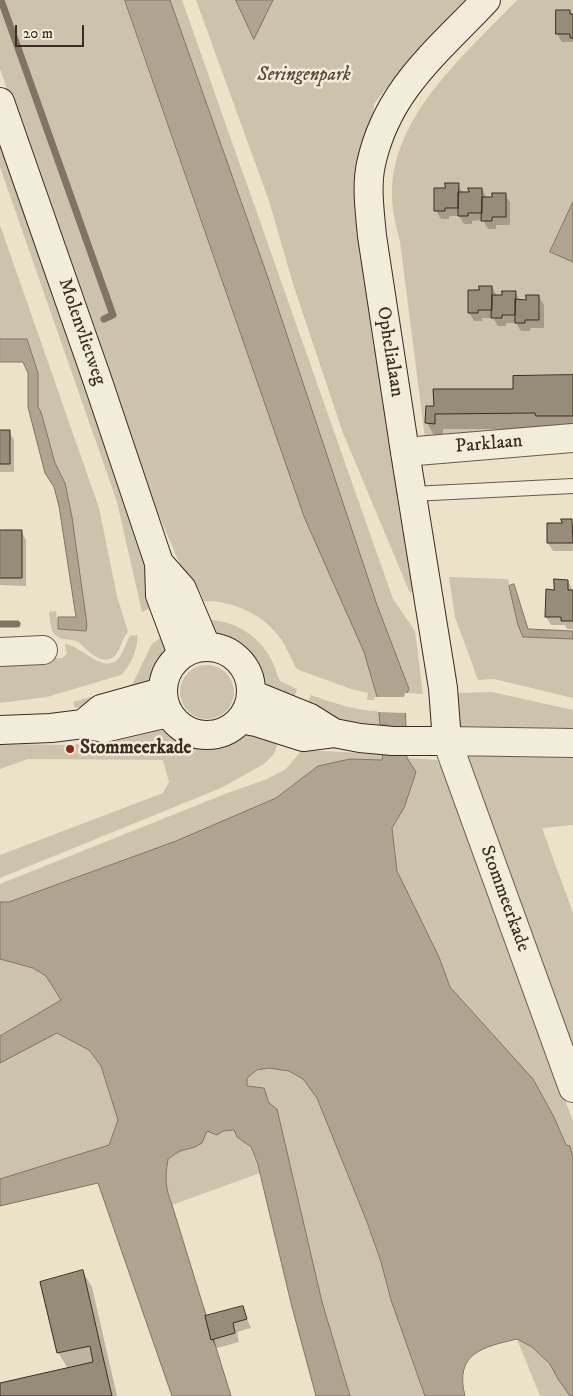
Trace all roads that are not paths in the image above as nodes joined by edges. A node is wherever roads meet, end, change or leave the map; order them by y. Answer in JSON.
{"nodes":[{"id":1,"x":486,"y":0,"type":"edge"},
{"id":2,"x":0,"y":102,"type":"edge"},
{"id":3,"x":573,"y":438,"type":"edge"},
{"id":4,"x":405,"y":452,"type":"junction"},
{"id":5,"x":573,"y":486,"type":"edge"},
{"id":6,"x":412,"y":494,"type":"junction"},
{"id":7,"x":43,"y":650,"type":"dead end"},
{"id":8,"x":194,"y":650,"type":"junction"},
{"id":9,"x":0,"y":652,"type":"edge"},
{"id":10,"x":165,"y":703,"type":"junction"},
{"id":11,"x":246,"y":707,"type":"junction"},
{"id":12,"x":0,"y":730,"type":"edge"},
{"id":13,"x":439,"y":741,"type":"junction"},
{"id":14,"x":573,"y":743,"type":"edge"},
{"id":15,"x":568,"y":1060,"type":"edge"},
{"id":16,"x":573,"y":1088,"type":"edge"}],
"edges":[{"from":1,"to":4,"type":"street","name":"Ophelialaan"},
{"from":2,"to":8,"type":"street","name":"Molenvlietweg"},
{"from":3,"to":4,"type":"street","name":"Parklaan"},
{"from":4,"to":6,"type":"street","name":"Ophelialaan"},
{"from":5,"to":6,"type":"lane"},
{"from":6,"to":13,"type":"street","name":"Ophelialaan"},
{"from":7,"to":9,"type":"street"},
{"from":8,"to":10,"type":"street"},
{"from":8,"to":11,"type":"street"},
{"from":10,"to":11,"type":"street"},
{"from":10,"to":12,"type":"street"},
{"from":11,"to":13,"type":"street"},
{"from":13,"to":14,"type":"street"},
{"from":13,"to":15,"type":"street","name":"Stommeerkade"},
{"from":15,"to":16,"type":"street","name":"Stommeerkade"}]}
